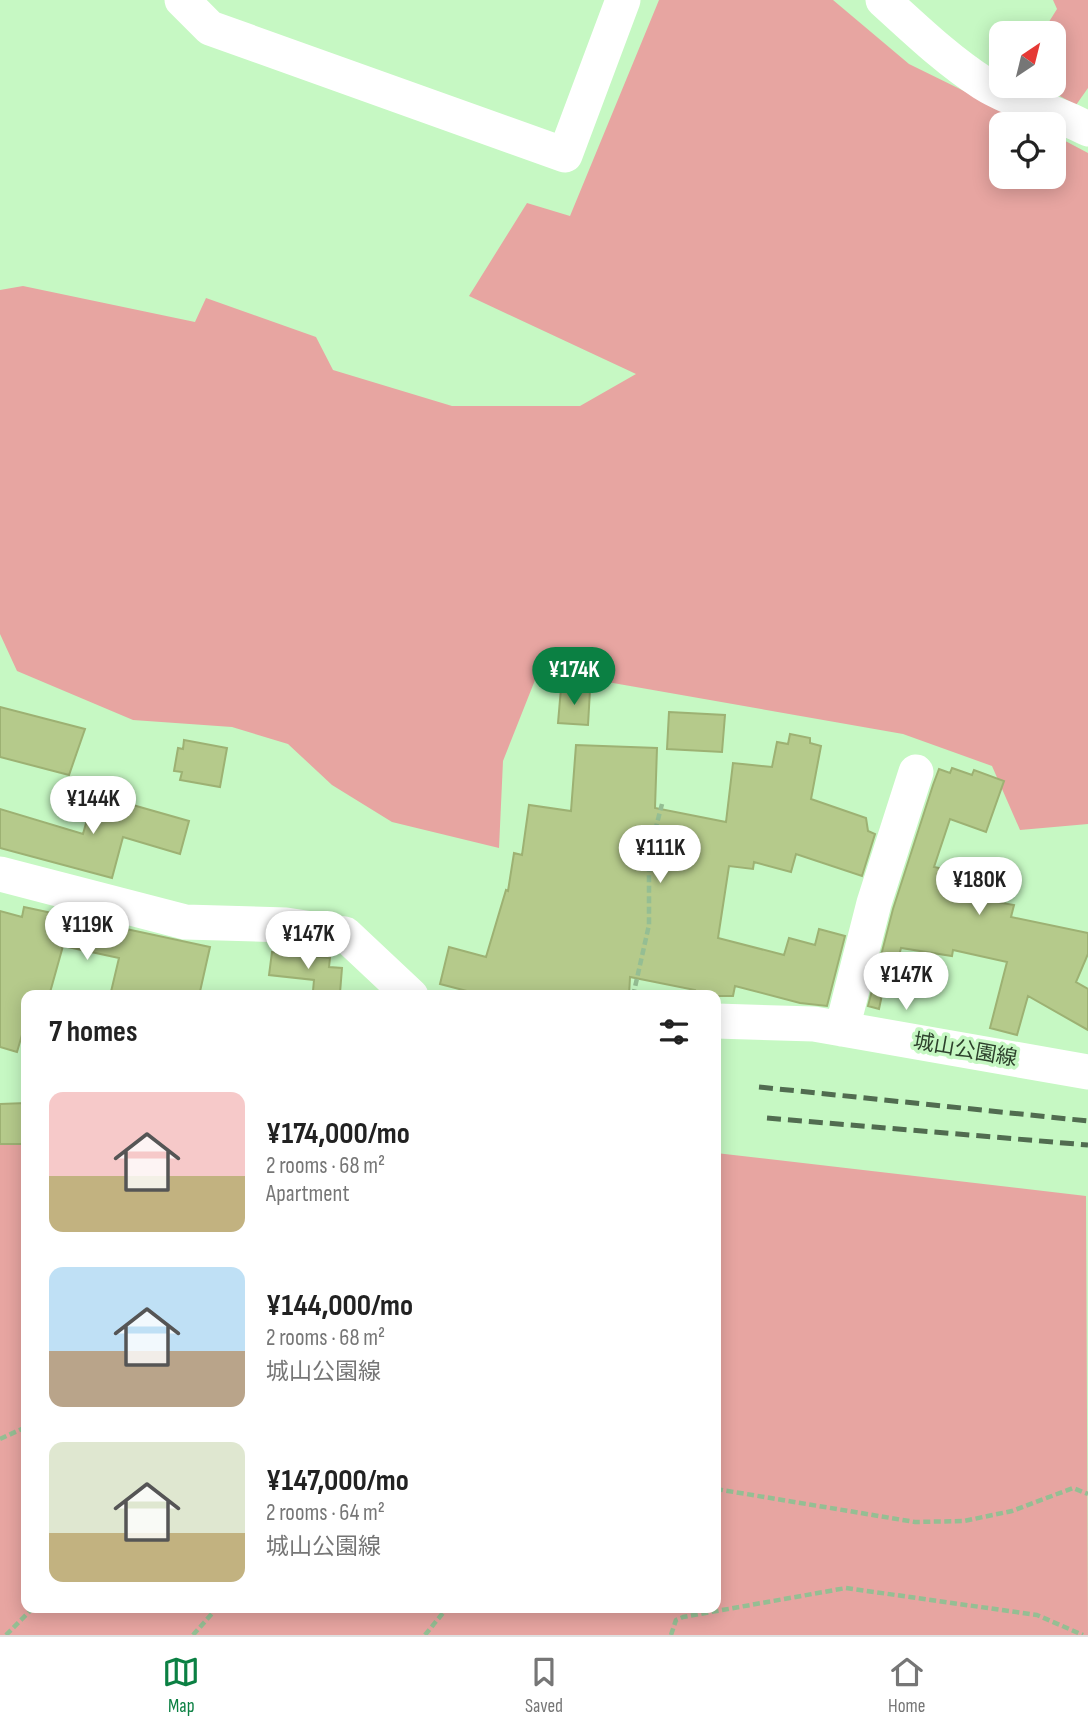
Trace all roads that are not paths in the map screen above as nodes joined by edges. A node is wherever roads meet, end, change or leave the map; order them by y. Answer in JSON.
{"nodes":[{"id":1,"x":182,"y":0,"type":"edge"},
{"id":2,"x":623,"y":0,"type":"edge"},
{"id":3,"x":883,"y":0,"type":"edge"},
{"id":4,"x":1088,"y":129,"type":"edge"},
{"id":5,"x":916,"y":772,"type":"dead end"},
{"id":6,"x":0,"y":874,"type":"edge"},
{"id":7,"x":405,"y":990,"type":"edge"},
{"id":8,"x":721,"y":1021,"type":"edge"},
{"id":9,"x":842,"y":1029,"type":"junction"},
{"id":10,"x":1088,"y":1072,"type":"edge"}],
"edges":[{"from":1,"to":2,"type":"street"},
{"from":3,"to":4,"type":"street"},
{"from":5,"to":9,"type":"street"},
{"from":6,"to":7,"type":"street"},
{"from":8,"to":9,"type":"street","name":"城山公園線"},
{"from":9,"to":10,"type":"street","name":"城山公園線"}]}
